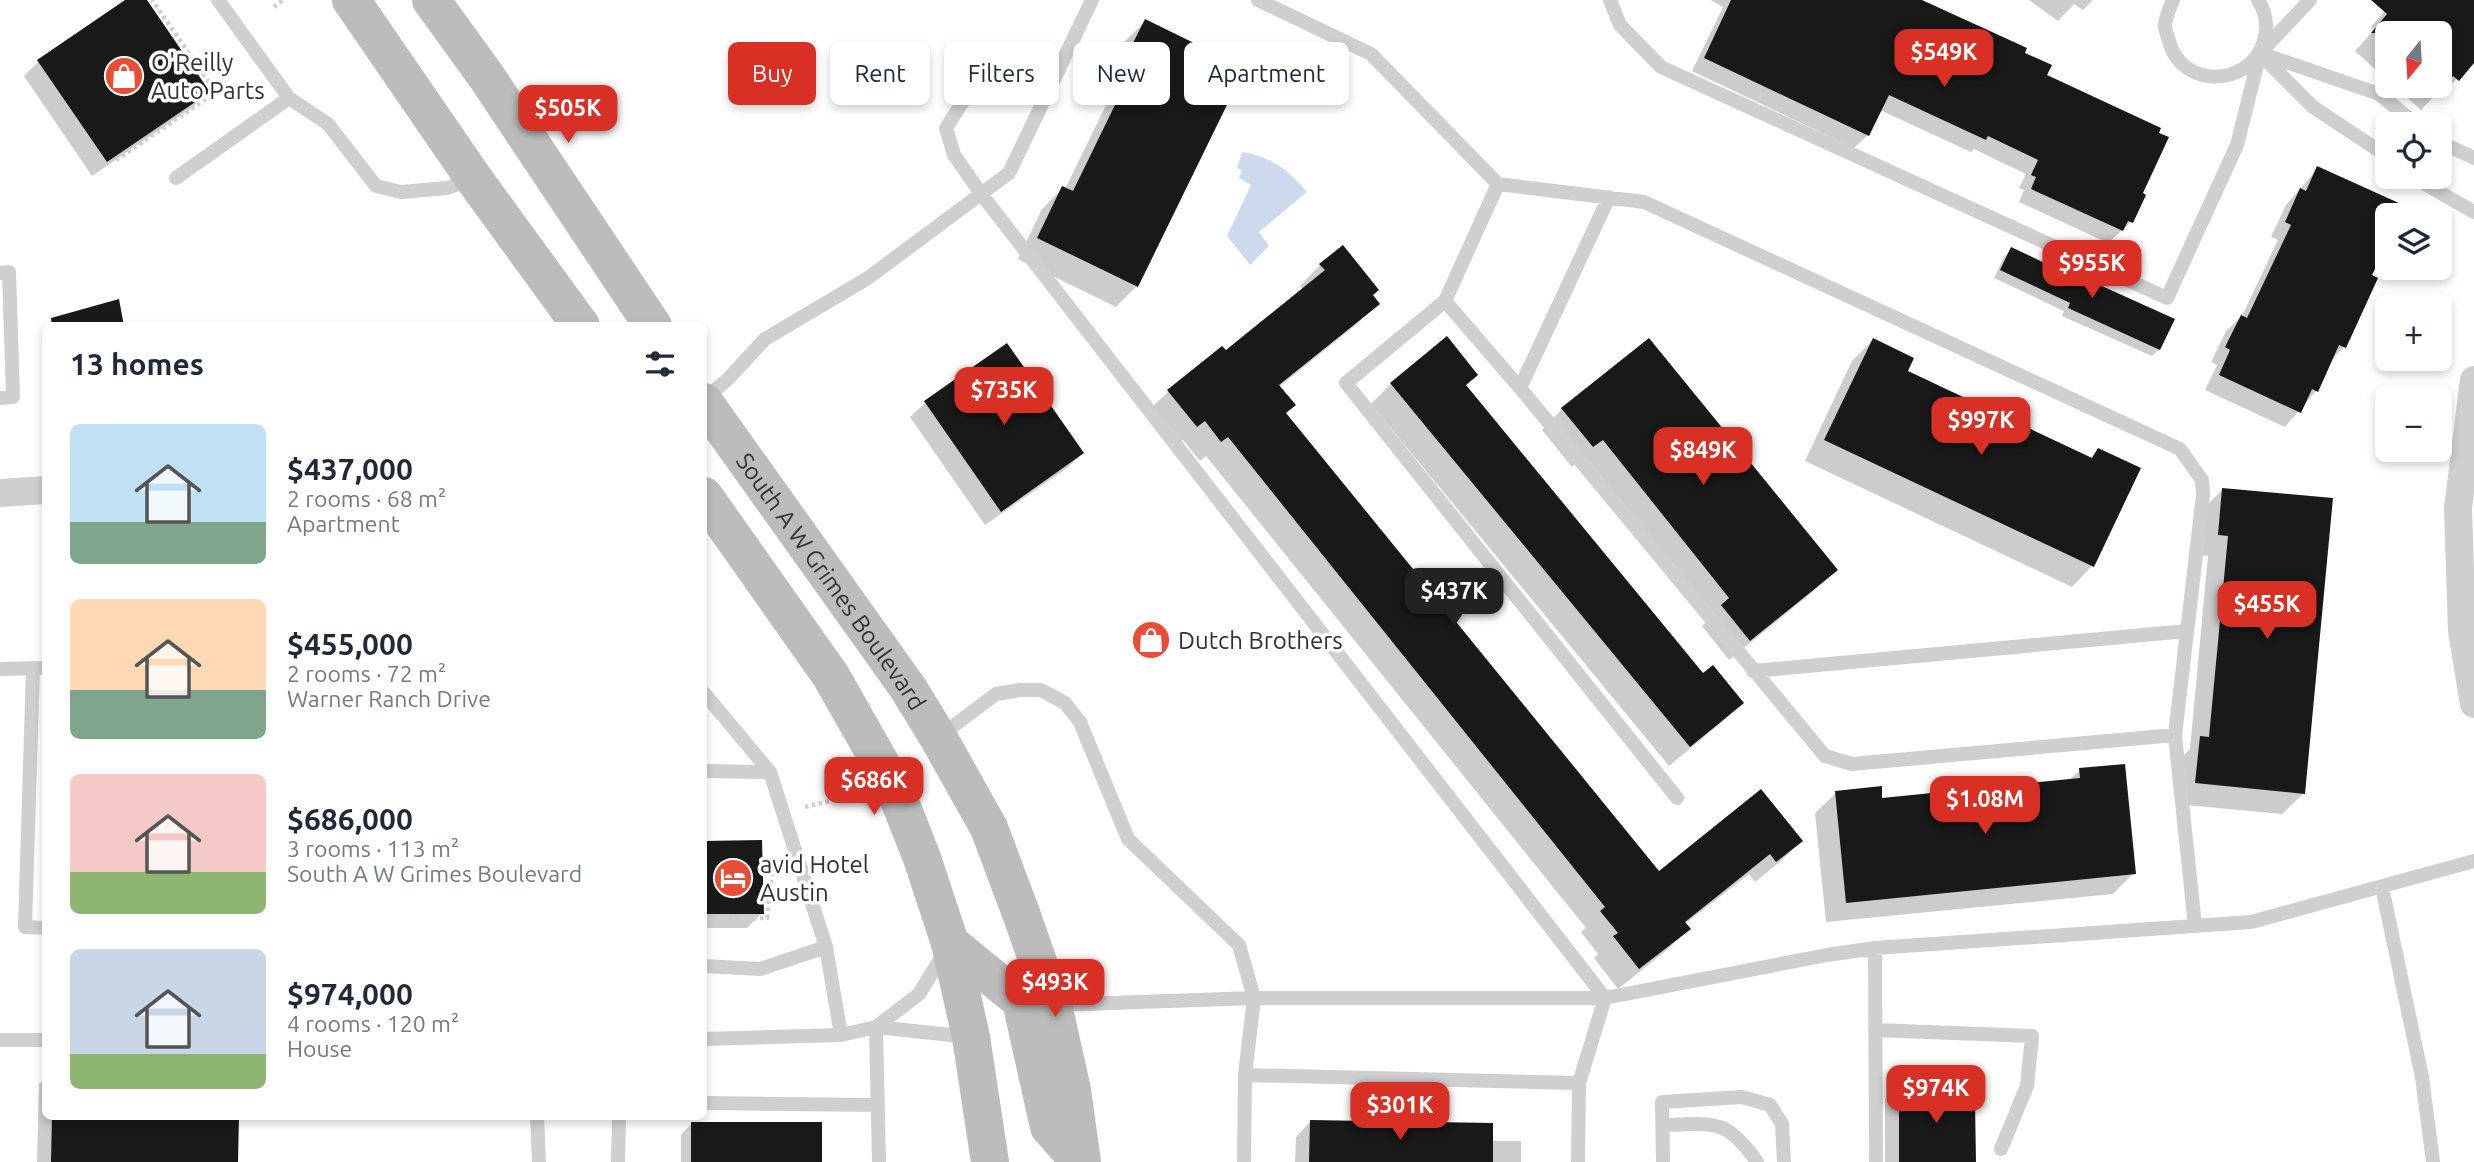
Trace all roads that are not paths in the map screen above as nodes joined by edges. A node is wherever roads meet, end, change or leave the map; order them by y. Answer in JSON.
{"nodes":[{"id":1,"x":218,"y":0,"type":"edge"},
{"id":2,"x":351,"y":0,"type":"edge"},
{"id":3,"x":431,"y":0,"type":"edge"},
{"id":4,"x":1092,"y":0,"type":"edge"},
{"id":5,"x":1258,"y":0,"type":"edge"},
{"id":6,"x":1610,"y":0,"type":"edge"},
{"id":7,"x":2173,"y":0,"type":"edge"},
{"id":8,"x":2258,"y":0,"type":"edge"},
{"id":9,"x":2310,"y":0,"type":"edge"},
{"id":10,"x":2260,"y":54,"type":"junction"},
{"id":11,"x":1059,"y":70,"type":"edge"},
{"id":12,"x":289,"y":98,"type":"junction"},
{"id":13,"x":961,"y":105,"type":"edge"},
{"id":14,"x":1042,"y":105,"type":"edge"},
{"id":15,"x":2401,"y":112,"type":"edge"},
{"id":16,"x":2375,"y":148,"type":"edge"},
{"id":17,"x":2452,"y":148,"type":"edge"},
{"id":18,"x":2474,"y":158,"type":"edge"},
{"id":19,"x":176,"y":178,"type":"dead end"},
{"id":20,"x":474,"y":179,"type":"junction"},
{"id":21,"x":1498,"y":184,"type":"junction"},
{"id":22,"x":2434,"y":189,"type":"edge"},
{"id":23,"x":982,"y":195,"type":"junction"},
{"id":24,"x":1609,"y":197,"type":"junction"},
{"id":25,"x":2474,"y":212,"type":"edge"},
{"id":26,"x":0,"y":273,"type":"edge"},
{"id":27,"x":1445,"y":301,"type":"junction"},
{"id":28,"x":578,"y":322,"type":"edge"},
{"id":29,"x":650,"y":322,"type":"edge"},
{"id":30,"x":2474,"y":380,"type":"edge"},
{"id":31,"x":1520,"y":388,"type":"junction"},
{"id":32,"x":0,"y":398,"type":"edge"},
{"id":33,"x":707,"y":398,"type":"edge"},
{"id":34,"x":707,"y":405,"type":"edge"},
{"id":35,"x":42,"y":490,"type":"edge"},
{"id":36,"x":0,"y":493,"type":"edge"},
{"id":37,"x":707,"y":500,"type":"edge"},
{"id":38,"x":2187,"y":631,"type":"junction"},
{"id":39,"x":39,"y":668,"type":"edge"},
{"id":40,"x":0,"y":669,"type":"edge"},
{"id":41,"x":1753,"y":671,"type":"junction"},
{"id":42,"x":707,"y":697,"type":"edge"},
{"id":43,"x":2474,"y":704,"type":"edge"},
{"id":44,"x":2175,"y":735,"type":"junction"},
{"id":45,"x":939,"y":737,"type":"junction"},
{"id":46,"x":707,"y":771,"type":"edge"},
{"id":47,"x":770,"y":772,"type":"junction"},
{"id":48,"x":1677,"y":798,"type":"dead end"},
{"id":49,"x":2474,"y":862,"type":"edge"},
{"id":50,"x":2382,"y":887,"type":"junction"},
{"id":51,"x":2194,"y":926,"type":"junction"},
{"id":52,"x":42,"y":928,"type":"edge"},
{"id":53,"x":950,"y":943,"type":"junction"},
{"id":54,"x":826,"y":947,"type":"junction"},
{"id":55,"x":1875,"y":948,"type":"junction"},
{"id":56,"x":707,"y":966,"type":"edge"},
{"id":57,"x":1254,"y":998,"type":"junction"},
{"id":58,"x":1605,"y":998,"type":"junction"},
{"id":59,"x":1053,"y":1005,"type":"junction"},
{"id":60,"x":876,"y":1027,"type":"junction"},
{"id":61,"x":1875,"y":1030,"type":"junction"},
{"id":62,"x":841,"y":1035,"type":"junction"},
{"id":63,"x":971,"y":1037,"type":"junction"},
{"id":64,"x":707,"y":1039,"type":"edge"},
{"id":65,"x":0,"y":1040,"type":"edge"},
{"id":66,"x":42,"y":1040,"type":"edge"},
{"id":67,"x":1245,"y":1075,"type":"junction"},
{"id":68,"x":1579,"y":1083,"type":"junction"},
{"id":69,"x":707,"y":1103,"type":"edge"},
{"id":70,"x":878,"y":1105,"type":"junction"},
{"id":71,"x":537,"y":1120,"type":"edge"},
{"id":72,"x":619,"y":1120,"type":"edge"},
{"id":73,"x":1663,"y":1125,"type":"junction"},
{"id":74,"x":2001,"y":1149,"type":"dead end"},
{"id":75,"x":539,"y":1162,"type":"edge"},
{"id":76,"x":618,"y":1162,"type":"edge"},
{"id":77,"x":879,"y":1162,"type":"edge"},
{"id":78,"x":990,"y":1162,"type":"edge"},
{"id":79,"x":1081,"y":1162,"type":"edge"},
{"id":80,"x":1244,"y":1162,"type":"edge"},
{"id":81,"x":1578,"y":1162,"type":"edge"},
{"id":82,"x":1663,"y":1162,"type":"edge"},
{"id":83,"x":1757,"y":1162,"type":"edge"},
{"id":84,"x":1784,"y":1162,"type":"edge"},
{"id":85,"x":1876,"y":1162,"type":"edge"},
{"id":86,"x":2432,"y":1162,"type":"edge"}],
"edges":[{"from":1,"to":12,"type":"lane"},
{"from":2,"to":20,"type":"main road"},
{"from":3,"to":29,"type":"main road"},
{"from":4,"to":11,"type":"lane"},
{"from":5,"to":21,"type":"lane"},
{"from":6,"to":10,"type":"lane"},
{"from":7,"to":10,"type":"lane"},
{"from":8,"to":10,"type":"lane"},
{"from":9,"to":10,"type":"lane"},
{"from":10,"to":15,"type":"lane"},
{"from":10,"to":16,"type":"lane"},
{"from":12,"to":19,"type":"lane"},
{"from":12,"to":20,"type":"lane"},
{"from":13,"to":23,"type":"lane"},
{"from":14,"to":23,"type":"lane"},
{"from":17,"to":18,"type":"lane"},
{"from":20,"to":28,"type":"main road"},
{"from":21,"to":24,"type":"lane"},
{"from":21,"to":27,"type":"lane"},
{"from":22,"to":25,"type":"lane"},
{"from":23,"to":33,"type":"lane"},
{"from":23,"to":58,"type":"lane"},
{"from":24,"to":31,"type":"lane"},
{"from":24,"to":38,"type":"lane"},
{"from":26,"to":32,"type":"lane"},
{"from":27,"to":31,"type":"lane"},
{"from":27,"to":48,"type":"lane"},
{"from":30,"to":43,"type":"street"},
{"from":31,"to":41,"type":"lane"},
{"from":34,"to":45,"type":"main road","name":"South A W Grimes Boulevard"},
{"from":35,"to":36,"type":"street"},
{"from":37,"to":53,"type":"main road"},
{"from":38,"to":41,"type":"lane"},
{"from":38,"to":44,"type":"lane"},
{"from":39,"to":40,"type":"lane"},
{"from":39,"to":52,"type":"lane"},
{"from":41,"to":44,"type":"lane"},
{"from":42,"to":47,"type":"lane"},
{"from":44,"to":51,"type":"lane"},
{"from":45,"to":57,"type":"lane"},
{"from":45,"to":59,"type":"main road","name":"South A W Grimes Boulevard"},
{"from":46,"to":47,"type":"lane"},
{"from":47,"to":54,"type":"lane"},
{"from":49,"to":50,"type":"lane"},
{"from":50,"to":51,"type":"lane"},
{"from":50,"to":86,"type":"lane"},
{"from":51,"to":55,"type":"lane"},
{"from":53,"to":60,"type":"lane"},
{"from":53,"to":63,"type":"main road"},
{"from":53,"to":79,"type":"main road"},
{"from":54,"to":56,"type":"lane"},
{"from":54,"to":62,"type":"lane"},
{"from":55,"to":58,"type":"lane"},
{"from":55,"to":61,"type":"lane"},
{"from":57,"to":58,"type":"lane"},
{"from":57,"to":59,"type":"lane"},
{"from":57,"to":67,"type":"lane"},
{"from":58,"to":68,"type":"lane"},
{"from":59,"to":79,"type":"main road","name":"South A W Grimes Boulevard"},
{"from":60,"to":62,"type":"lane"},
{"from":60,"to":63,"type":"lane"},
{"from":60,"to":70,"type":"lane"},
{"from":61,"to":74,"type":"lane"},
{"from":61,"to":85,"type":"lane"},
{"from":62,"to":64,"type":"lane"},
{"from":63,"to":78,"type":"main road"},
{"from":65,"to":66,"type":"lane"},
{"from":67,"to":68,"type":"lane"},
{"from":67,"to":80,"type":"lane"},
{"from":68,"to":81,"type":"lane"},
{"from":69,"to":70,"type":"lane"},
{"from":70,"to":77,"type":"lane"},
{"from":71,"to":75,"type":"lane"},
{"from":72,"to":76,"type":"lane"},
{"from":73,"to":82,"type":"lane"},
{"from":73,"to":83,"type":"lane"},
{"from":73,"to":84,"type":"lane"}]}
